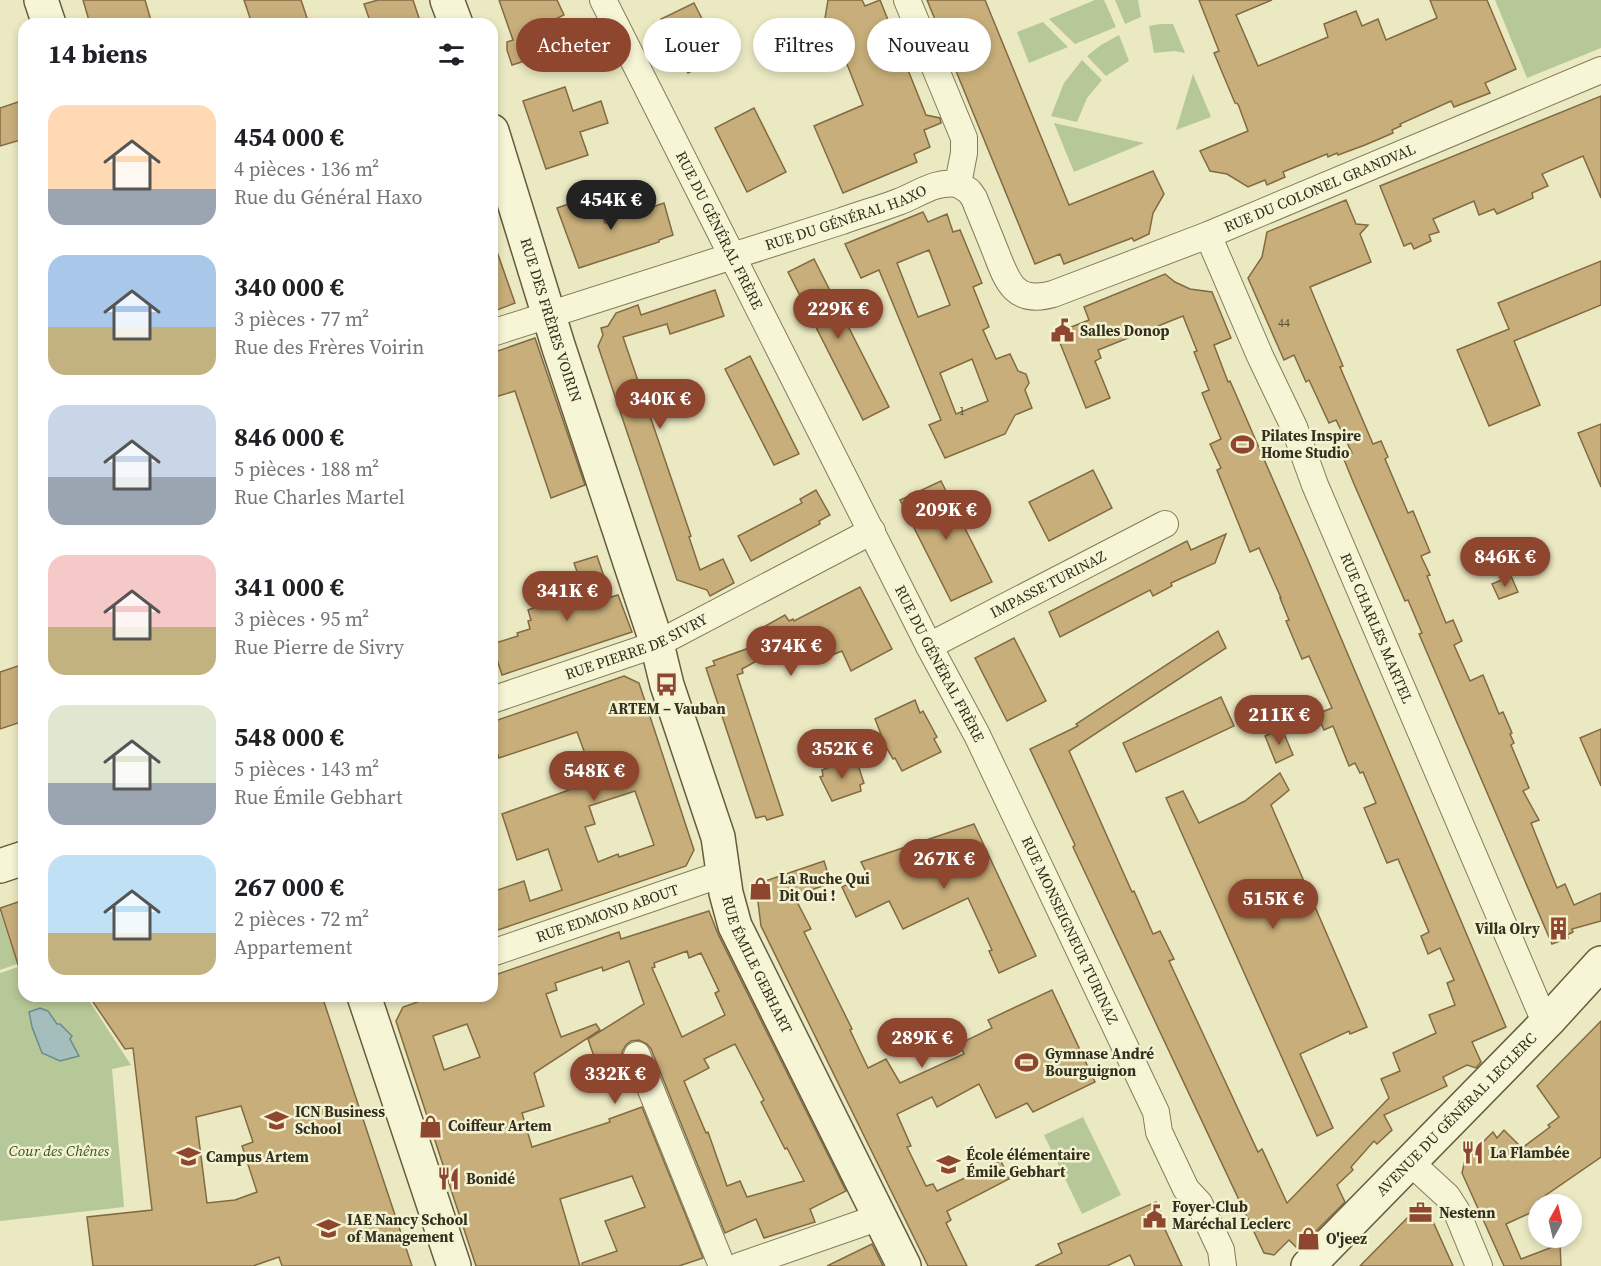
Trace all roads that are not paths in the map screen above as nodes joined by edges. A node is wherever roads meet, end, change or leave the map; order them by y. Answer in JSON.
{"nodes":[{"id":1,"x":41,"y":0,"type":"edge"},
{"id":2,"x":447,"y":0,"type":"edge"},
{"id":3,"x":603,"y":0,"type":"edge"},
{"id":4,"x":907,"y":0,"type":"edge"},
{"id":5,"x":47,"y":18,"type":"edge"},
{"id":6,"x":454,"y":18,"type":"edge"},
{"id":7,"x":1601,"y":70,"type":"edge"},
{"id":8,"x":498,"y":150,"type":"edge"},
{"id":9,"x":958,"y":184,"type":"junction"},
{"id":10,"x":1208,"y":235,"type":"junction"},
{"id":11,"x":733,"y":256,"type":"junction"},
{"id":12,"x":549,"y":315,"type":"junction"},
{"id":13,"x":498,"y":331,"type":"edge"},
{"id":14,"x":1165,"y":524,"type":"dead end"},
{"id":15,"x":872,"y":531,"type":"junction"},
{"id":16,"x":657,"y":644,"type":"junction"},
{"id":17,"x":929,"y":646,"type":"junction"},
{"id":18,"x":498,"y":698,"type":"edge"},
{"id":19,"x":997,"y":781,"type":"joint"},
{"id":20,"x":18,"y":860,"type":"edge"},
{"id":21,"x":0,"y":866,"type":"edge"},
{"id":22,"x":723,"y":874,"type":"junction"},
{"id":23,"x":498,"y":951,"type":"edge"},
{"id":24,"x":1601,"y":963,"type":"edge"},
{"id":25,"x":366,"y":1002,"type":"edge"},
{"id":26,"x":1548,"y":1021,"type":"junction"},
{"id":27,"x":637,"y":1055,"type":"dead end"},
{"id":28,"x":1410,"y":1162,"type":"junction"},
{"id":29,"x":880,"y":1216,"type":"junction"},
{"id":30,"x":454,"y":1266,"type":"edge"},
{"id":31,"x":722,"y":1266,"type":"edge"},
{"id":32,"x":739,"y":1266,"type":"edge"},
{"id":33,"x":904,"y":1266,"type":"edge"},
{"id":34,"x":1223,"y":1266,"type":"edge"},
{"id":35,"x":1308,"y":1266,"type":"edge"},
{"id":36,"x":1479,"y":1266,"type":"edge"}],
"edges":[{"from":1,"to":5,"type":"street"},
{"from":2,"to":6,"type":"street"},
{"from":3,"to":11,"type":"street","name":"RUE DU GÉNÉRAL FRÈRE"},
{"from":4,"to":9,"type":"street"},
{"from":7,"to":10,"type":"street","name":"RUE DU COLONEL GRANDVAL"},
{"from":8,"to":12,"type":"street","name":"RUE DES FRÈRES VOIRIN"},
{"from":9,"to":10,"type":"street","name":"RUE DU COLONEL GRANDVAL"},
{"from":9,"to":11,"type":"street","name":"RUE DU GÉNÉRAL HAXO"},
{"from":10,"to":26,"type":"street","name":"RUE CHARLES MARTEL"},
{"from":11,"to":12,"type":"street","name":"RUE DU GÉNÉRAL HAXO"},
{"from":11,"to":15,"type":"street","name":"RUE DU GÉNÉRAL FRÈRE"},
{"from":12,"to":13,"type":"street","name":"RUE DU GÉNÉRAL HAXO"},
{"from":12,"to":16,"type":"street","name":"RUE DES FRÈRES VOIRIN"},
{"from":14,"to":17,"type":"street","name":"IMPASSE TURINAZ"},
{"from":15,"to":16,"type":"street","name":"RUE PIERRE DE SIVRY"},
{"from":15,"to":17,"type":"street","name":"RUE DU GÉNÉRAL FRÈRE"},
{"from":16,"to":18,"type":"street","name":"RUE PIERRE DE SIVRY"},
{"from":16,"to":22,"type":"street","name":"RUE ÉMILE GEBHART"},
{"from":17,"to":19,"type":"street","name":"RUE DU GÉNÉRAL FRÈRE"},
{"from":19,"to":34,"type":"street","name":"RUE MONSEIGNEUR TURINAZ"},
{"from":20,"to":21,"type":"street"},
{"from":22,"to":23,"type":"street","name":"RUE EDMOND ABOUT"},
{"from":22,"to":29,"type":"street","name":"RUE ÉMILE GEBHART"},
{"from":24,"to":26,"type":"street","name":"AVENUE DU GÉNÉRAL LECLERC"},
{"from":25,"to":30,"type":"street"},
{"from":26,"to":28,"type":"street","name":"AVENUE DU GÉNÉRAL LECLERC"},
{"from":27,"to":31,"type":"street"},
{"from":28,"to":35,"type":"street","name":"AVENUE DU GÉNÉRAL LECLERC"},
{"from":28,"to":36,"type":"street"},
{"from":29,"to":32,"type":"street"},
{"from":29,"to":33,"type":"street","name":"RUE ÉMILE GEBHART"}]}
